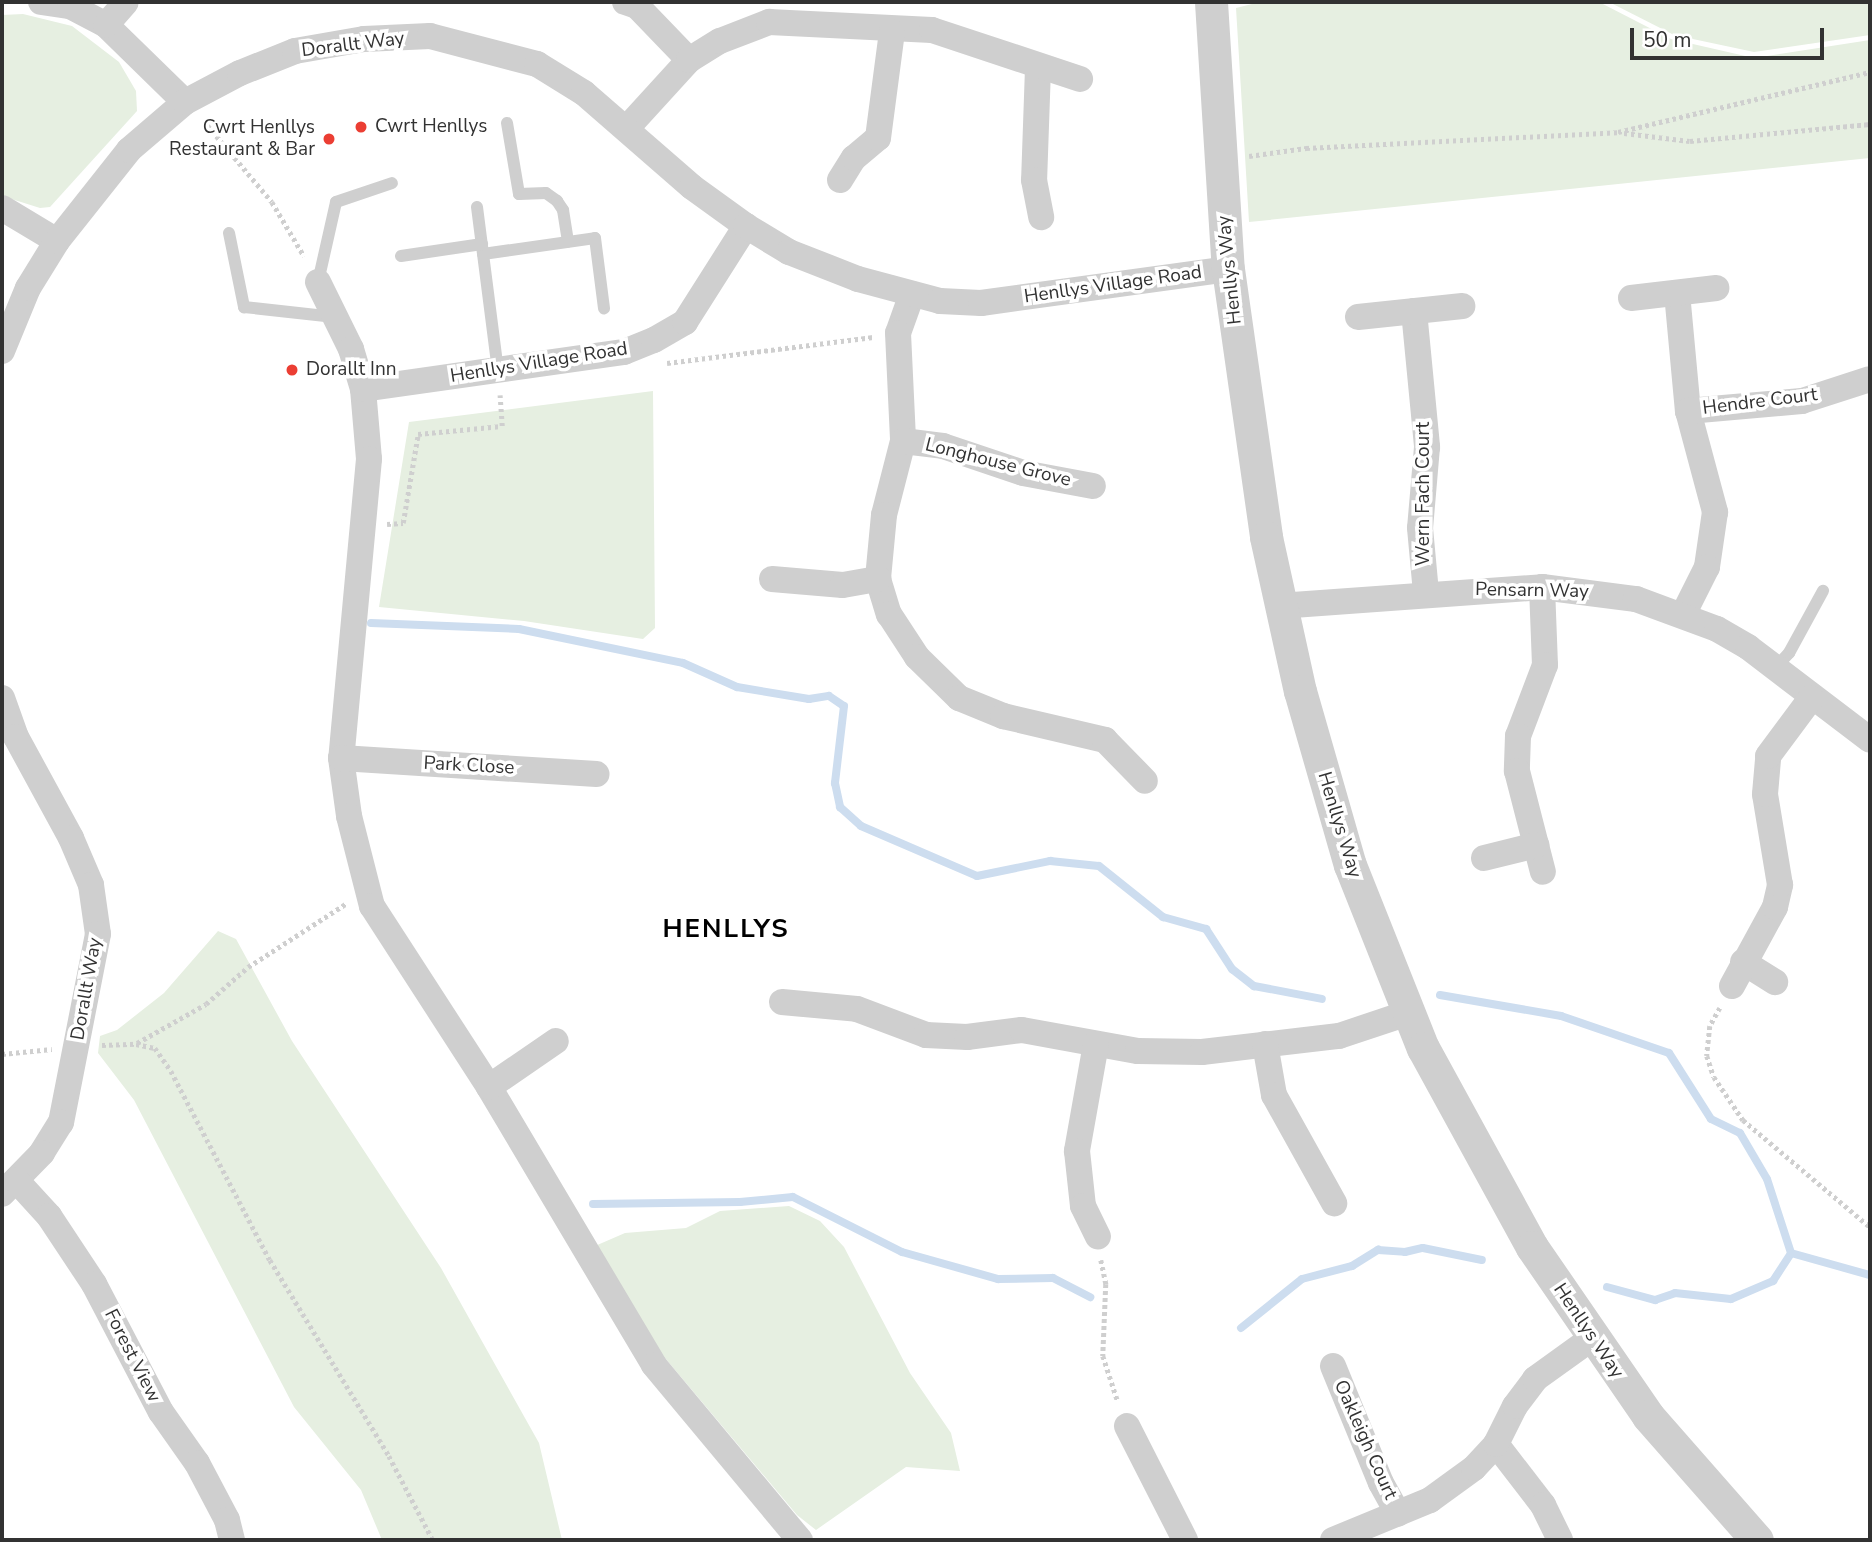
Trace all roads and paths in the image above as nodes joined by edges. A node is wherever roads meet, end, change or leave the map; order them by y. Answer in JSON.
{"nodes":[{"id":1,"x":44,"y":2,"type":"edge"},
{"id":2,"x":126,"y":2,"type":"edge"},
{"id":3,"x":625,"y":2,"type":"edge"},
{"id":4,"x":1210,"y":2,"type":"edge"},
{"id":5,"x":106,"y":25,"type":"junction"},
{"id":6,"x":891,"y":32,"type":"junction"},
{"id":7,"x":688,"y":60,"type":"junction"},
{"id":8,"x":1038,"y":68,"type":"junction"},
{"id":9,"x":1870,"y":72,"type":"edge"},
{"id":10,"x":1080,"y":79,"type":"dead end"},
{"id":11,"x":185,"y":102,"type":"junction"},
{"id":12,"x":507,"y":123,"type":"dead end"},
{"id":13,"x":1870,"y":124,"type":"edge"},
{"id":14,"x":627,"y":128,"type":"junction"},
{"id":15,"x":1618,"y":132,"type":"junction"},
{"id":16,"x":1221,"y":160,"type":"junction"},
{"id":17,"x":840,"y":180,"type":"dead end"},
{"id":18,"x":392,"y":183,"type":"dead end"},
{"id":19,"x":477,"y":207,"type":"dead end"},
{"id":20,"x":2,"y":208,"type":"edge"},
{"id":21,"x":1041,"y":217,"type":"dead end"},
{"id":22,"x":746,"y":226,"type":"junction"},
{"id":23,"x":229,"y":233,"type":"dead end"},
{"id":24,"x":57,"y":241,"type":"junction"},
{"id":25,"x":568,"y":242,"type":"junction"},
{"id":26,"x":482,"y":249,"type":"junction"},
{"id":27,"x":401,"y":256,"type":"dead end"},
{"id":28,"x":1228,"y":269,"type":"junction"},
{"id":29,"x":318,"y":282,"type":"junction"},
{"id":30,"x":1716,"y":288,"type":"dead end"},
{"id":31,"x":1677,"y":293,"type":"junction"},
{"id":32,"x":912,"y":294,"type":"junction"},
{"id":33,"x":1631,"y":298,"type":"dead end"},
{"id":34,"x":1462,"y":306,"type":"dead end"},
{"id":35,"x":604,"y":308,"type":"dead end"},
{"id":36,"x":1414,"y":311,"type":"junction"},
{"id":37,"x":334,"y":317,"type":"junction"},
{"id":38,"x":1358,"y":317,"type":"dead end"},
{"id":39,"x":898,"y":333,"type":"junction"},
{"id":40,"x":636,"y":348,"type":"junction"},
{"id":41,"x":2,"y":351,"type":"edge"},
{"id":42,"x":498,"y":370,"type":"junction"},
{"id":43,"x":1870,"y":379,"type":"edge"},
{"id":44,"x":363,"y":389,"type":"junction"},
{"id":45,"x":1689,"y":411,"type":"junction"},
{"id":46,"x":903,"y":441,"type":"junction"},
{"id":47,"x":1093,"y":486,"type":"dead end"},
{"id":48,"x":362,"y":524,"type":"junction"},
{"id":49,"x":772,"y":579,"type":"dead end"},
{"id":50,"x":878,"y":579,"type":"junction"},
{"id":51,"x":1542,"y":587,"type":"junction"},
{"id":52,"x":1824,"y":591,"type":"dead end"},
{"id":53,"x":1426,"y":593,"type":"junction"},
{"id":54,"x":1279,"y":606,"type":"junction"},
{"id":55,"x":1683,"y":615,"type":"junction"},
{"id":56,"x":1775,"y":668,"type":"junction"},
{"id":57,"x":2,"y":698,"type":"edge"},
{"id":58,"x":1811,"y":698,"type":"junction"},
{"id":59,"x":1870,"y":740,"type":"edge"},
{"id":60,"x":341,"y":758,"type":"junction"},
{"id":61,"x":597,"y":774,"type":"dead end"},
{"id":62,"x":1145,"y":781,"type":"dead end"},
{"id":63,"x":1536,"y":845,"type":"junction"},
{"id":64,"x":1484,"y":858,"type":"dead end"},
{"id":65,"x":1543,"y":872,"type":"dead end"},
{"id":66,"x":368,"y":893,"type":"junction"},
{"id":67,"x":1737,"y":974,"type":"junction"},
{"id":68,"x":1775,"y":982,"type":"dead end"},
{"id":69,"x":782,"y":1002,"type":"dead end"},
{"id":70,"x":1408,"y":1013,"type":"junction"},
{"id":71,"x":555,"y":1041,"type":"dead end"},
{"id":72,"x":136,"y":1044,"type":"junction"},
{"id":73,"x":1096,"y":1044,"type":"junction"},
{"id":74,"x":1265,"y":1044,"type":"junction"},
{"id":75,"x":78,"y":1046,"type":"junction"},
{"id":76,"x":2,"y":1054,"type":"edge"},
{"id":77,"x":489,"y":1087,"type":"junction"},
{"id":78,"x":9,"y":1187,"type":"edge"},
{"id":79,"x":1335,"y":1203,"type":"dead end"},
{"id":80,"x":1870,"y":1227,"type":"edge"},
{"id":81,"x":1098,"y":1237,"type":"joint"},
{"id":82,"x":1592,"y":1338,"type":"junction"},
{"id":83,"x":1333,"y":1366,"type":"dead end"},
{"id":84,"x":1127,"y":1426,"type":"joint"},
{"id":85,"x":1496,"y":1444,"type":"junction"},
{"id":86,"x":1398,"y":1514,"type":"junction"},
{"id":87,"x":232,"y":1540,"type":"edge"},
{"id":88,"x":433,"y":1540,"type":"edge"},
{"id":89,"x":800,"y":1540,"type":"edge"},
{"id":90,"x":1185,"y":1540,"type":"edge"},
{"id":91,"x":1333,"y":1540,"type":"edge"},
{"id":92,"x":1560,"y":1540,"type":"edge"},
{"id":93,"x":1757,"y":1540,"type":"edge"}],
"edges":[{"from":1,"to":5,"type":"street"},
{"from":2,"to":5,"type":"street"},
{"from":3,"to":7,"type":"street"},
{"from":4,"to":16,"type":"street","name":"Henllys Way"},
{"from":5,"to":11,"type":"street"},
{"from":6,"to":7,"type":"street"},
{"from":6,"to":8,"type":"street"},
{"from":6,"to":17,"type":"street"},
{"from":7,"to":14,"type":"street"},
{"from":8,"to":10,"type":"street"},
{"from":8,"to":21,"type":"street"},
{"from":9,"to":15,"type":"path"},
{"from":11,"to":14,"type":"street","name":"Dorallt Way"},
{"from":11,"to":24,"type":"street","name":"Dorallt Way"},
{"from":11,"to":29,"type":"path"},
{"from":12,"to":25,"type":"lane"},
{"from":13,"to":15,"type":"path"},
{"from":14,"to":22,"type":"street","name":"Dorallt Way"},
{"from":15,"to":16,"type":"path"},
{"from":16,"to":28,"type":"street","name":"Henllys Way"},
{"from":18,"to":29,"type":"lane"},
{"from":19,"to":26,"type":"lane"},
{"from":20,"to":24,"type":"street"},
{"from":22,"to":32,"type":"street","name":"Henllys Village Road"},
{"from":22,"to":40,"type":"street","name":"Henllys Village Road"},
{"from":23,"to":37,"type":"lane"},
{"from":24,"to":41,"type":"street","name":"Dorallt Way"},
{"from":25,"to":26,"type":"lane"},
{"from":25,"to":35,"type":"lane"},
{"from":26,"to":27,"type":"lane"},
{"from":26,"to":42,"type":"lane"},
{"from":28,"to":32,"type":"street","name":"Henllys Village Road"},
{"from":28,"to":54,"type":"street","name":"Henllys Way"},
{"from":29,"to":37,"type":"street"},
{"from":30,"to":31,"type":"street"},
{"from":31,"to":33,"type":"street"},
{"from":31,"to":45,"type":"street","name":"Hendre Court"},
{"from":32,"to":39,"type":"street","name":"Longhouse Grove"},
{"from":34,"to":36,"type":"street"},
{"from":36,"to":38,"type":"street"},
{"from":36,"to":53,"type":"street","name":"Wern Fach Court"},
{"from":37,"to":44,"type":"street"},
{"from":39,"to":40,"type":"path"},
{"from":39,"to":46,"type":"street","name":"Longhouse Grove"},
{"from":40,"to":42,"type":"street","name":"Henllys Village Road"},
{"from":42,"to":44,"type":"street","name":"Henllys Village Road"},
{"from":42,"to":48,"type":"path"},
{"from":43,"to":45,"type":"street","name":"Hendre Court"},
{"from":44,"to":48,"type":"street"},
{"from":45,"to":55,"type":"street","name":"Hendre Court"},
{"from":46,"to":47,"type":"street","name":"Longhouse Grove"},
{"from":46,"to":50,"type":"street","name":"Longhouse Grove"},
{"from":48,"to":60,"type":"street"},
{"from":49,"to":50,"type":"street"},
{"from":50,"to":62,"type":"street","name":"Longhouse Grove"},
{"from":51,"to":53,"type":"street","name":"Pensarn Way"},
{"from":51,"to":55,"type":"street","name":"Pensarn Way"},
{"from":51,"to":63,"type":"street"},
{"from":52,"to":56,"type":"lane"},
{"from":53,"to":54,"type":"street","name":"Pensarn Way"},
{"from":54,"to":70,"type":"street","name":"Henllys Way"},
{"from":55,"to":56,"type":"street","name":"Pensarn Way"},
{"from":56,"to":58,"type":"street","name":"Pensarn Way"},
{"from":57,"to":75,"type":"street","name":"Dorallt Way"},
{"from":58,"to":59,"type":"street","name":"Pensarn Way"},
{"from":58,"to":67,"type":"street"},
{"from":60,"to":61,"type":"street","name":"Park Close"},
{"from":60,"to":66,"type":"street"},
{"from":63,"to":64,"type":"street"},
{"from":63,"to":65,"type":"street"},
{"from":66,"to":72,"type":"path"},
{"from":66,"to":77,"type":"street"},
{"from":67,"to":68,"type":"street"},
{"from":67,"to":80,"type":"path"},
{"from":69,"to":73,"type":"street"},
{"from":70,"to":74,"type":"street"},
{"from":70,"to":82,"type":"street","name":"Henllys Way"},
{"from":71,"to":77,"type":"street"},
{"from":72,"to":75,"type":"path"},
{"from":72,"to":88,"type":"path"},
{"from":73,"to":74,"type":"street"},
{"from":73,"to":81,"type":"street"},
{"from":74,"to":79,"type":"street"},
{"from":75,"to":76,"type":"path"},
{"from":75,"to":78,"type":"street","name":"Dorallt Way"},
{"from":77,"to":89,"type":"street"},
{"from":78,"to":87,"type":"street","name":"Forest View"},
{"from":81,"to":84,"type":"path"},
{"from":82,"to":85,"type":"street","name":"Oakleigh Court"},
{"from":82,"to":93,"type":"street","name":"Henllys Way"},
{"from":83,"to":86,"type":"street","name":"Oakleigh Court"},
{"from":84,"to":90,"type":"street"},
{"from":85,"to":86,"type":"street","name":"Oakleigh Court"},
{"from":85,"to":92,"type":"street"},
{"from":86,"to":91,"type":"street","name":"Oakleigh Court"}]}
